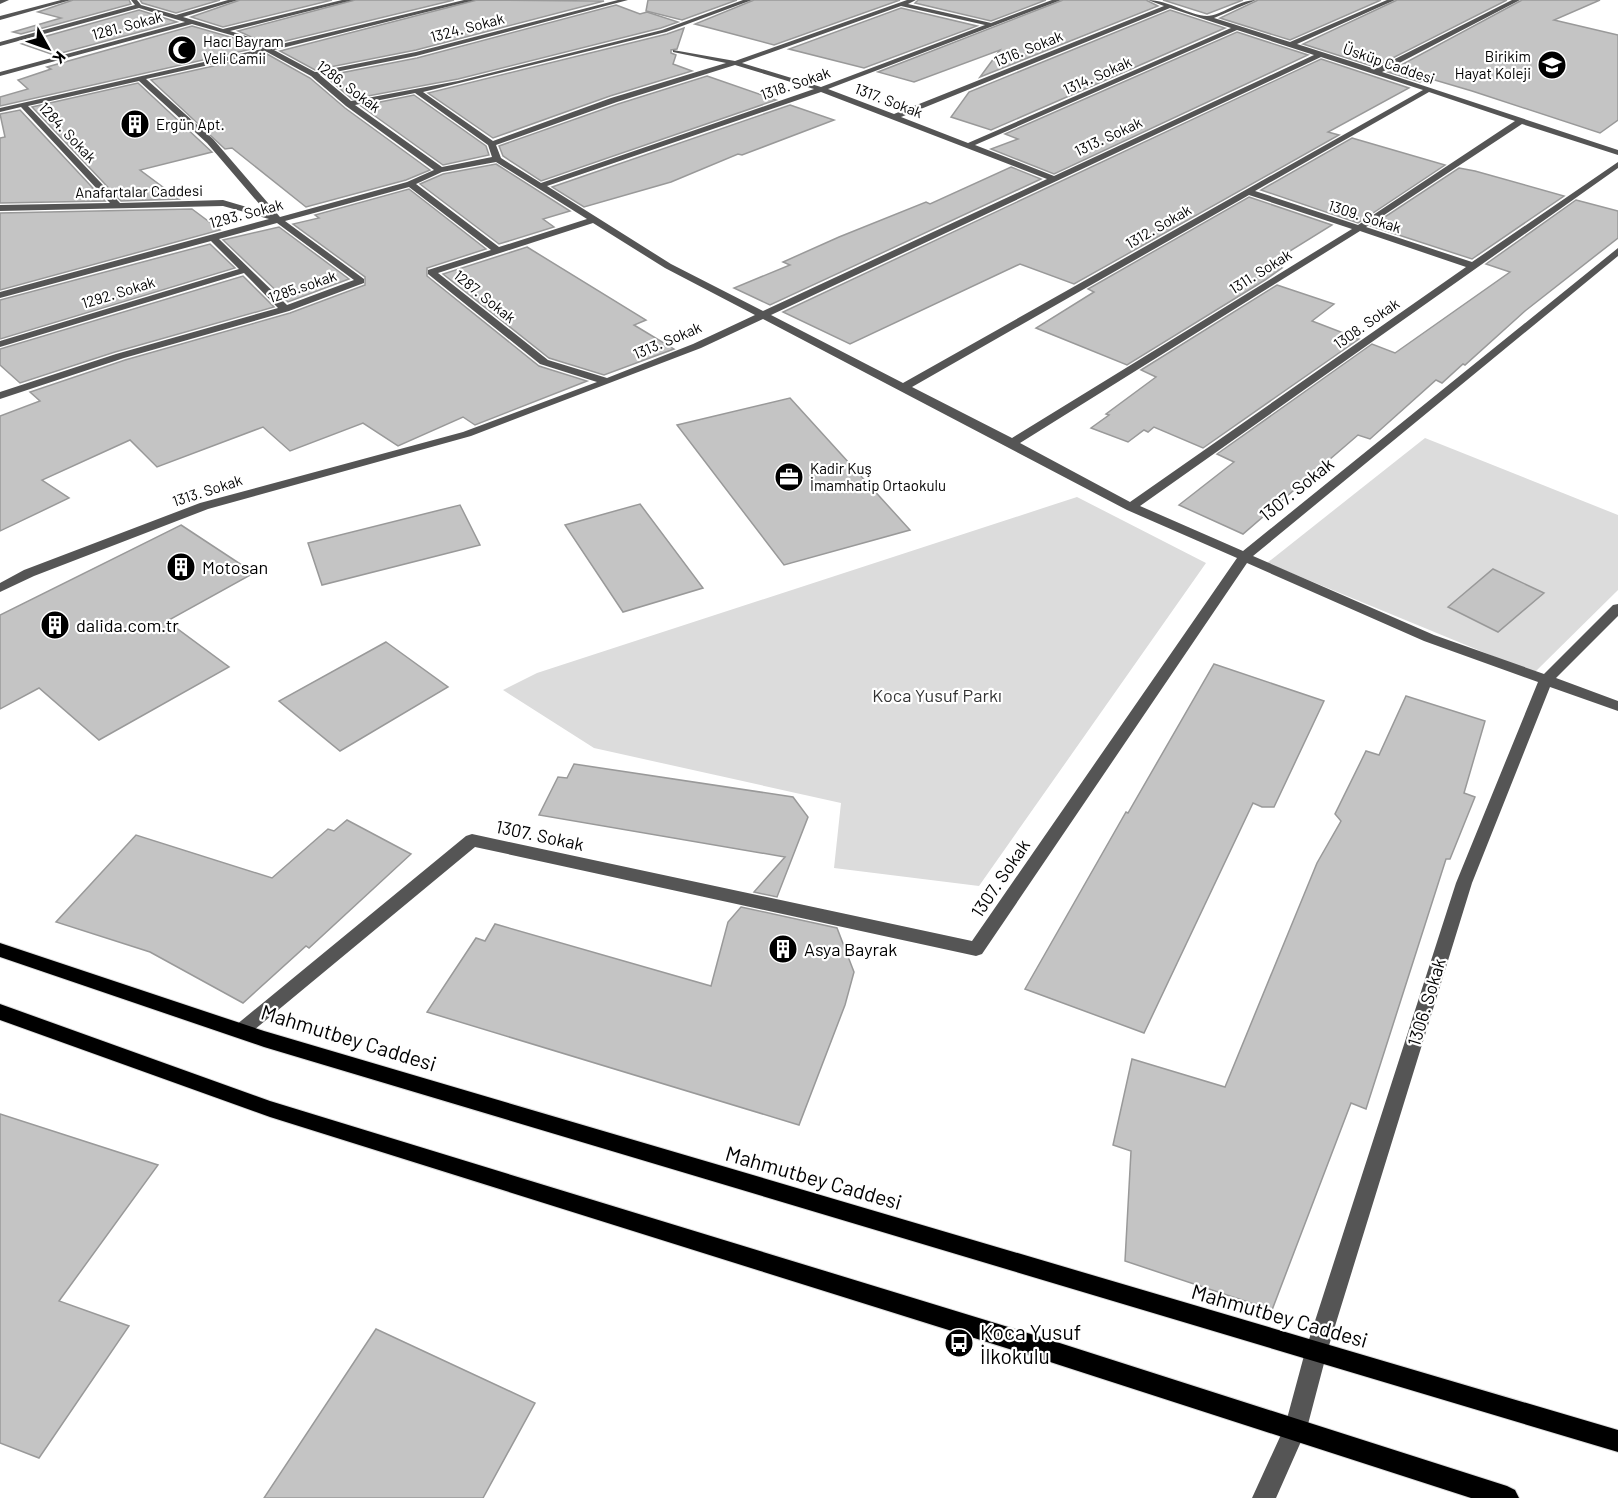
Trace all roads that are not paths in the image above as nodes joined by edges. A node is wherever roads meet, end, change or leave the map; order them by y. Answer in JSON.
{"nodes":[{"id":1,"x":6,"y":0,"type":"edge"},
{"id":2,"x":69,"y":0,"type":"edge"},
{"id":3,"x":236,"y":0,"type":"edge"},
{"id":4,"x":350,"y":0,"type":"edge"},
{"id":5,"x":472,"y":0,"type":"edge"},
{"id":6,"x":625,"y":0,"type":"edge"},
{"id":7,"x":749,"y":0,"type":"edge"},
{"id":8,"x":882,"y":0,"type":"edge"},
{"id":9,"x":913,"y":0,"type":"edge"},
{"id":10,"x":1058,"y":0,"type":"edge"},
{"id":11,"x":1151,"y":0,"type":"edge"},
{"id":12,"x":1253,"y":0,"type":"edge"},
{"id":13,"x":1392,"y":0,"type":"edge"},
{"id":14,"x":1517,"y":0,"type":"edge"},
{"id":15,"x":0,"y":2,"type":"edge"},
{"id":16,"x":136,"y":3,"type":"edge"},
{"id":17,"x":900,"y":4,"type":"junction"},
{"id":18,"x":1170,"y":6,"type":"junction"},
{"id":19,"x":175,"y":17,"type":"junction"},
{"id":20,"x":0,"y":18,"type":"edge"},
{"id":21,"x":1208,"y":18,"type":"junction"},
{"id":22,"x":191,"y":22,"type":"junction"},
{"id":23,"x":992,"y":25,"type":"junction"},
{"id":24,"x":1238,"y":27,"type":"junction"},
{"id":25,"x":225,"y":30,"type":"junction"},
{"id":26,"x":0,"y":44,"type":"edge"},
{"id":27,"x":1292,"y":44,"type":"junction"},
{"id":28,"x":268,"y":50,"type":"junction"},
{"id":29,"x":675,"y":51,"type":"dead end"},
{"id":30,"x":1321,"y":54,"type":"junction"},
{"id":31,"x":735,"y":63,"type":"junction"},
{"id":32,"x":1376,"y":72,"type":"junction"},
{"id":33,"x":0,"y":74,"type":"edge"},
{"id":34,"x":314,"y":74,"type":"junction"},
{"id":35,"x":141,"y":79,"type":"junction"},
{"id":36,"x":821,"y":89,"type":"junction"},
{"id":37,"x":1428,"y":90,"type":"junction"},
{"id":38,"x":418,"y":92,"type":"junction"},
{"id":39,"x":349,"y":104,"type":"junction"},
{"id":40,"x":23,"y":105,"type":"junction"},
{"id":41,"x":0,"y":110,"type":"edge"},
{"id":42,"x":897,"y":116,"type":"junction"},
{"id":43,"x":1521,"y":121,"type":"junction"},
{"id":44,"x":492,"y":144,"type":"junction"},
{"id":45,"x":967,"y":147,"type":"junction"},
{"id":46,"x":1618,"y":153,"type":"edge"},
{"id":47,"x":498,"y":159,"type":"junction"},
{"id":48,"x":1618,"y":164,"type":"edge"},
{"id":49,"x":440,"y":170,"type":"junction"},
{"id":50,"x":1055,"y":178,"type":"junction"},
{"id":51,"x":410,"y":184,"type":"junction"},
{"id":52,"x":540,"y":186,"type":"junction"},
{"id":53,"x":1249,"y":192,"type":"junction"},
{"id":54,"x":117,"y":205,"type":"junction"},
{"id":55,"x":0,"y":208,"type":"edge"},
{"id":56,"x":277,"y":219,"type":"junction"},
{"id":57,"x":592,"y":220,"type":"junction"},
{"id":58,"x":1359,"y":228,"type":"junction"},
{"id":59,"x":212,"y":237,"type":"junction"},
{"id":60,"x":498,"y":251,"type":"junction"},
{"id":61,"x":1618,"y":251,"type":"edge"},
{"id":62,"x":1474,"y":266,"type":"junction"},
{"id":63,"x":244,"y":270,"type":"junction"},
{"id":64,"x":0,"y":295,"type":"edge"},
{"id":65,"x":285,"y":309,"type":"junction"},
{"id":66,"x":761,"y":316,"type":"junction"},
{"id":67,"x":0,"y":344,"type":"edge"},
{"id":68,"x":607,"y":382,"type":"junction"},
{"id":69,"x":902,"y":388,"type":"junction"},
{"id":70,"x":0,"y":396,"type":"edge"},
{"id":71,"x":1012,"y":443,"type":"junction"},
{"id":72,"x":1131,"y":507,"type":"junction"},
{"id":73,"x":1244,"y":557,"type":"junction"},
{"id":74,"x":0,"y":588,"type":"edge"},
{"id":75,"x":1618,"y":608,"type":"edge"},
{"id":76,"x":1546,"y":680,"type":"junction"},
{"id":77,"x":1618,"y":706,"type":"edge"},
{"id":78,"x":0,"y":950,"type":"edge"},
{"id":79,"x":0,"y":1012,"type":"edge"},
{"id":80,"x":242,"y":1030,"type":"junction"},
{"id":81,"x":1316,"y":1352,"type":"junction"},
{"id":82,"x":1296,"y":1428,"type":"junction"},
{"id":83,"x":1618,"y":1441,"type":"edge"},
{"id":84,"x":1264,"y":1498,"type":"edge"},
{"id":85,"x":1507,"y":1498,"type":"edge"}],
"edges":[{"from":1,"to":15,"type":"street"},
{"from":2,"to":20,"type":"street"},
{"from":3,"to":19,"type":"street"},
{"from":4,"to":25,"type":"street"},
{"from":5,"to":28,"type":"street"},
{"from":6,"to":34,"type":"street","name":"1324. Sokak"},
{"from":7,"to":38,"type":"street"},
{"from":8,"to":17,"type":"street"},
{"from":9,"to":17,"type":"street"},
{"from":10,"to":23,"type":"street","name":"1318. Sokak"},
{"from":11,"to":18,"type":"street","name":"Üsküp Caddesi"},
{"from":12,"to":21,"type":"street"},
{"from":13,"to":27,"type":"street"},
{"from":14,"to":32,"type":"street"},
{"from":16,"to":19,"type":"street","name":"1286. Sokak"},
{"from":16,"to":26,"type":"street"},
{"from":17,"to":23,"type":"street"},
{"from":17,"to":31,"type":"street"},
{"from":18,"to":21,"type":"street","name":"Üsküp Caddesi"},
{"from":18,"to":42,"type":"street","name":"1316. Sokak"},
{"from":19,"to":22,"type":"street","name":"1286. Sokak"},
{"from":21,"to":24,"type":"street","name":"Üsküp Caddesi"},
{"from":22,"to":25,"type":"street","name":"1286. Sokak"},
{"from":22,"to":33,"type":"street","name":"1281. Sokak"},
{"from":23,"to":36,"type":"street","name":"1318. Sokak"},
{"from":24,"to":27,"type":"street","name":"Üsküp Caddesi"},
{"from":24,"to":45,"type":"street","name":"1314. Sokak"},
{"from":25,"to":28,"type":"street","name":"1286. Sokak"},
{"from":27,"to":30,"type":"street","name":"Üsküp Caddesi"},
{"from":28,"to":34,"type":"street","name":"1286. Sokak"},
{"from":28,"to":35,"type":"street"},
{"from":29,"to":31,"type":"street","name":"1317. Sokak"},
{"from":30,"to":32,"type":"street","name":"Üsküp Caddesi"},
{"from":30,"to":50,"type":"street","name":"1313. Sokak"},
{"from":31,"to":36,"type":"street","name":"1317. Sokak"},
{"from":31,"to":44,"type":"street"},
{"from":32,"to":37,"type":"street","name":"Üsküp Caddesi"},
{"from":34,"to":39,"type":"street","name":"1286. Sokak"},
{"from":35,"to":40,"type":"street"},
{"from":35,"to":56,"type":"street","name":"1285.sokak"},
{"from":36,"to":42,"type":"street","name":"1317. Sokak"},
{"from":36,"to":52,"type":"street","name":"1318. Sokak"},
{"from":37,"to":43,"type":"street","name":"Üsküp Caddesi"},
{"from":37,"to":53,"type":"street","name":"1312. Sokak"},
{"from":38,"to":39,"type":"street"},
{"from":38,"to":44,"type":"street"},
{"from":39,"to":49,"type":"street","name":"1286. Sokak"},
{"from":40,"to":41,"type":"street"},
{"from":40,"to":54,"type":"street","name":"1284. Sokak"},
{"from":42,"to":45,"type":"street","name":"1317. Sokak"},
{"from":43,"to":46,"type":"street","name":"Üsküp Caddesi"},
{"from":43,"to":58,"type":"street","name":"1311. Sokak"},
{"from":44,"to":47,"type":"street"},
{"from":45,"to":50,"type":"street","name":"1317. Sokak"},
{"from":47,"to":49,"type":"street","name":"1293. Sokak"},
{"from":47,"to":52,"type":"street"},
{"from":48,"to":62,"type":"street","name":"1308. Sokak"},
{"from":49,"to":51,"type":"street","name":"1293. Sokak"},
{"from":50,"to":66,"type":"street","name":"1313. Sokak"},
{"from":51,"to":56,"type":"street","name":"1293. Sokak"},
{"from":51,"to":60,"type":"street"},
{"from":52,"to":57,"type":"street"},
{"from":53,"to":58,"type":"street","name":"1309. Sokak"},
{"from":53,"to":69,"type":"street","name":"1312. Sokak"},
{"from":54,"to":55,"type":"street","name":"Anafartalar Caddesi"},
{"from":54,"to":56,"type":"street","name":"Anafartalar Caddesi"},
{"from":56,"to":59,"type":"street","name":"1293. Sokak"},
{"from":56,"to":65,"type":"street","name":"1285.sokak"},
{"from":57,"to":60,"type":"street","name":"1287. Sokak"},
{"from":57,"to":66,"type":"street"},
{"from":58,"to":62,"type":"street","name":"1309. Sokak"},
{"from":58,"to":71,"type":"street","name":"1311. Sokak"},
{"from":59,"to":63,"type":"street"},
{"from":59,"to":64,"type":"street","name":"1293. Sokak"},
{"from":60,"to":68,"type":"street","name":"1287. Sokak"},
{"from":61,"to":73,"type":"street","name":"1307. Sokak"},
{"from":62,"to":72,"type":"street","name":"1308. Sokak"},
{"from":63,"to":65,"type":"street"},
{"from":63,"to":67,"type":"street","name":"1292. Sokak"},
{"from":65,"to":70,"type":"street","name":"1285.sokak"},
{"from":66,"to":68,"type":"street","name":"1313. Sokak"},
{"from":66,"to":69,"type":"street"},
{"from":68,"to":74,"type":"street","name":"1313. Sokak"},
{"from":69,"to":71,"type":"street"},
{"from":71,"to":72,"type":"street"},
{"from":72,"to":73,"type":"street"},
{"from":73,"to":76,"type":"street"},
{"from":73,"to":80,"type":"street","name":"1307. Sokak"},
{"from":75,"to":76,"type":"street","name":"1306. Sokak"},
{"from":76,"to":77,"type":"street"},
{"from":76,"to":81,"type":"street","name":"1306. Sokak"},
{"from":78,"to":80,"type":"main road","name":"Mahmutbey Caddesi"},
{"from":79,"to":82,"type":"main road"},
{"from":80,"to":81,"type":"main road","name":"Mahmutbey Caddesi"},
{"from":81,"to":82,"type":"street","name":"1306. Sokak"},
{"from":81,"to":83,"type":"main road","name":"Mahmutbey Caddesi"},
{"from":82,"to":84,"type":"street","name":"1306. Sokak"},
{"from":82,"to":85,"type":"main road"}]}
